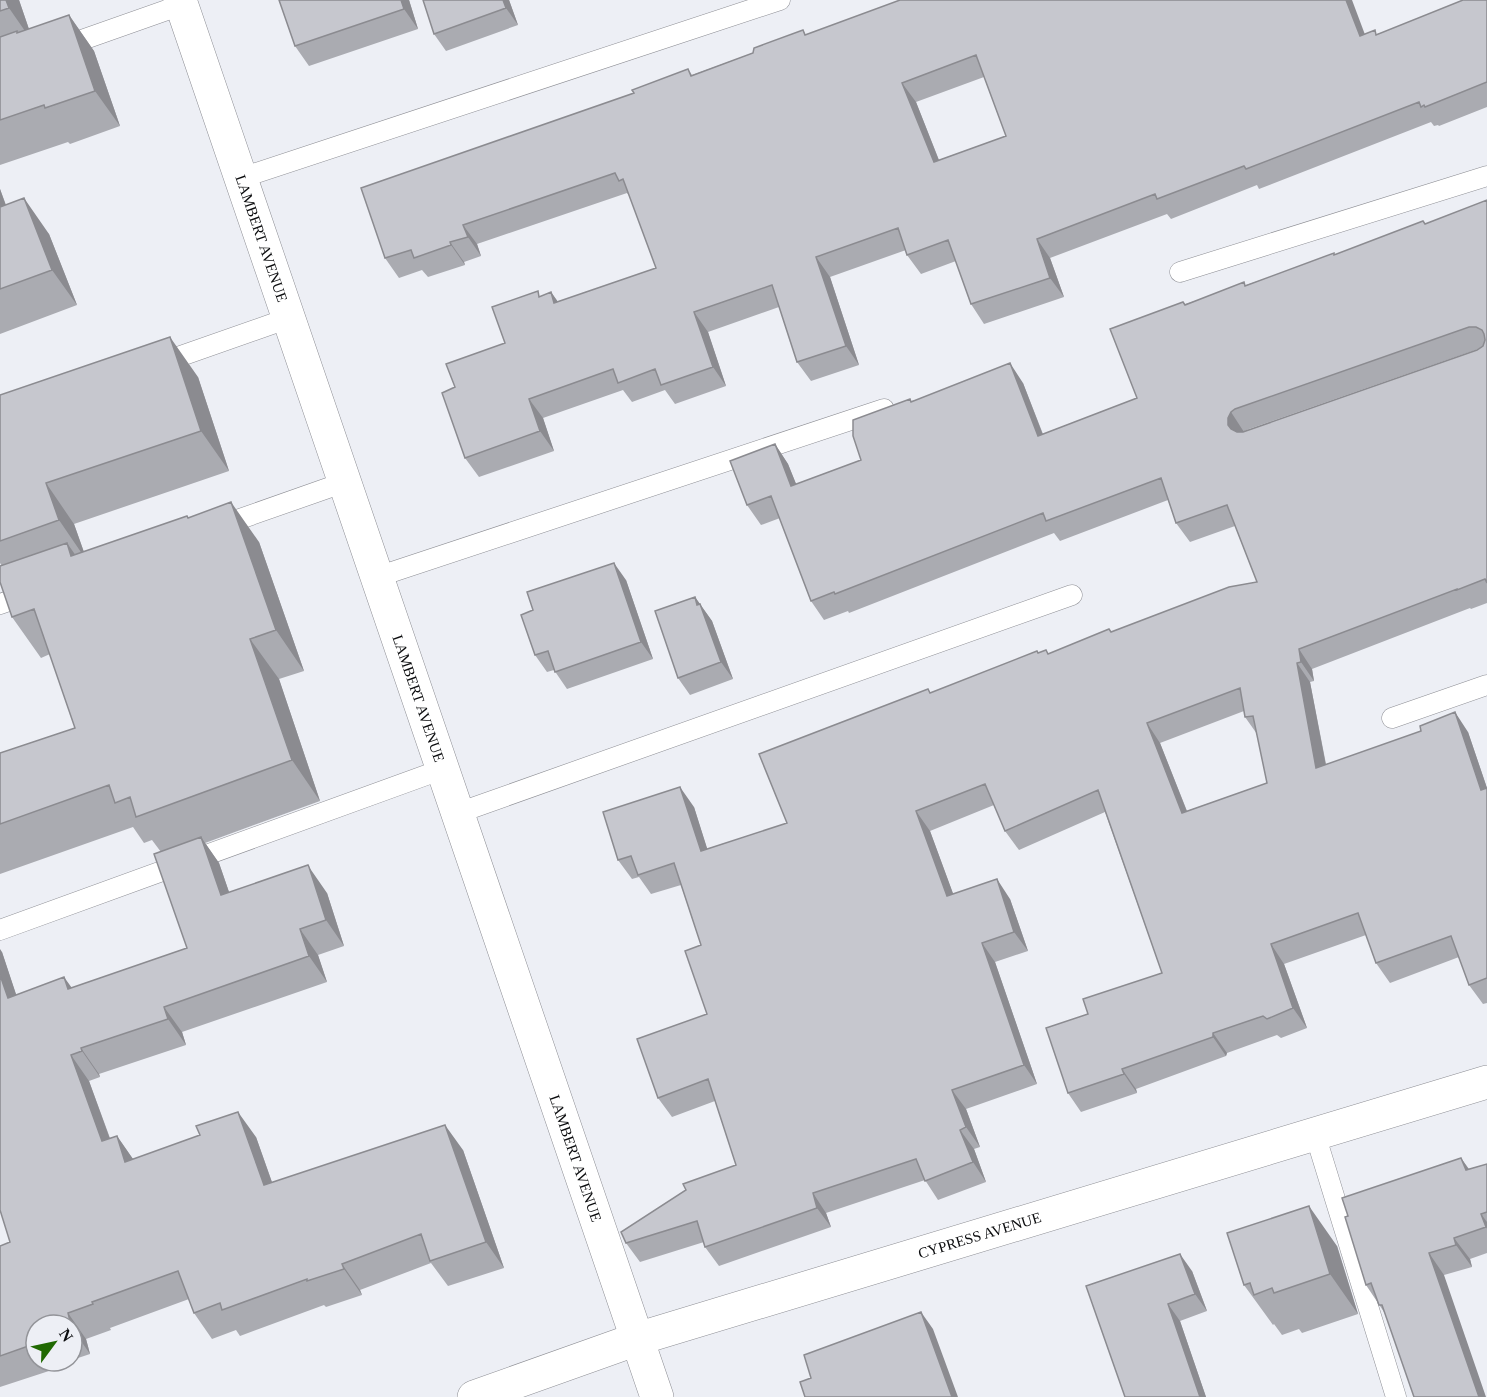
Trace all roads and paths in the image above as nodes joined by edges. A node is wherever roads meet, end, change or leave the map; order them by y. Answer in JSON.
{"nodes":[{"id":1,"x":780,"y":0,"type":"edge"},
{"id":2,"x":181,"y":2,"type":"edge"},
{"id":3,"x":43,"y":54,"type":"edge"},
{"id":4,"x":1487,"y":176,"type":"edge"},
{"id":5,"x":241,"y":178,"type":"junction"},
{"id":6,"x":1180,"y":272,"type":"dead end"},
{"id":7,"x":289,"y":318,"type":"junction"},
{"id":8,"x":144,"y":369,"type":"edge"},
{"id":9,"x":905,"y":402,"type":"edge"},
{"id":10,"x":345,"y":482,"type":"junction"},
{"id":11,"x":200,"y":533,"type":"edge"},
{"id":12,"x":377,"y":577,"type":"junction"},
{"id":13,"x":45,"y":588,"type":"edge"},
{"id":14,"x":1072,"y":595,"type":"dead end"},
{"id":15,"x":0,"y":604,"type":"edge"},
{"id":16,"x":1487,"y":685,"type":"edge"},
{"id":17,"x":1392,"y":718,"type":"dead end"},
{"id":18,"x":443,"y":769,"type":"junction"},
{"id":19,"x":458,"y":813,"type":"junction"},
{"id":20,"x":0,"y":930,"type":"edge"},
{"id":21,"x":1487,"y":1082,"type":"edge"},
{"id":22,"x":1315,"y":1134,"type":"junction"},
{"id":23,"x":637,"y":1339,"type":"junction"},
{"id":24,"x":474,"y":1397,"type":"edge"},
{"id":25,"x":657,"y":1397,"type":"edge"},
{"id":26,"x":1396,"y":1397,"type":"edge"}],
"edges":[{"from":1,"to":5,"type":"lane"},
{"from":2,"to":3,"type":"lane"},
{"from":2,"to":5,"type":"street","name":"LAMBERT AVENUE"},
{"from":4,"to":6,"type":"lane"},
{"from":5,"to":7,"type":"street","name":"LAMBERT AVENUE"},
{"from":7,"to":8,"type":"lane"},
{"from":7,"to":10,"type":"street","name":"LAMBERT AVENUE"},
{"from":9,"to":12,"type":"lane"},
{"from":10,"to":11,"type":"lane"},
{"from":10,"to":12,"type":"street","name":"LAMBERT AVENUE"},
{"from":12,"to":18,"type":"street","name":"LAMBERT AVENUE"},
{"from":13,"to":15,"type":"lane"},
{"from":14,"to":19,"type":"lane"},
{"from":16,"to":17,"type":"lane"},
{"from":18,"to":19,"type":"street","name":"LAMBERT AVENUE"},
{"from":18,"to":20,"type":"lane"},
{"from":19,"to":23,"type":"street","name":"LAMBERT AVENUE"},
{"from":21,"to":22,"type":"street","name":"CYPRESS AVENUE"},
{"from":22,"to":23,"type":"street","name":"CYPRESS AVENUE"},
{"from":22,"to":26,"type":"lane"},
{"from":23,"to":24,"type":"street","name":"CYPRESS AVENUE"},
{"from":23,"to":25,"type":"street","name":"LAMBERT AVENUE"}]}
